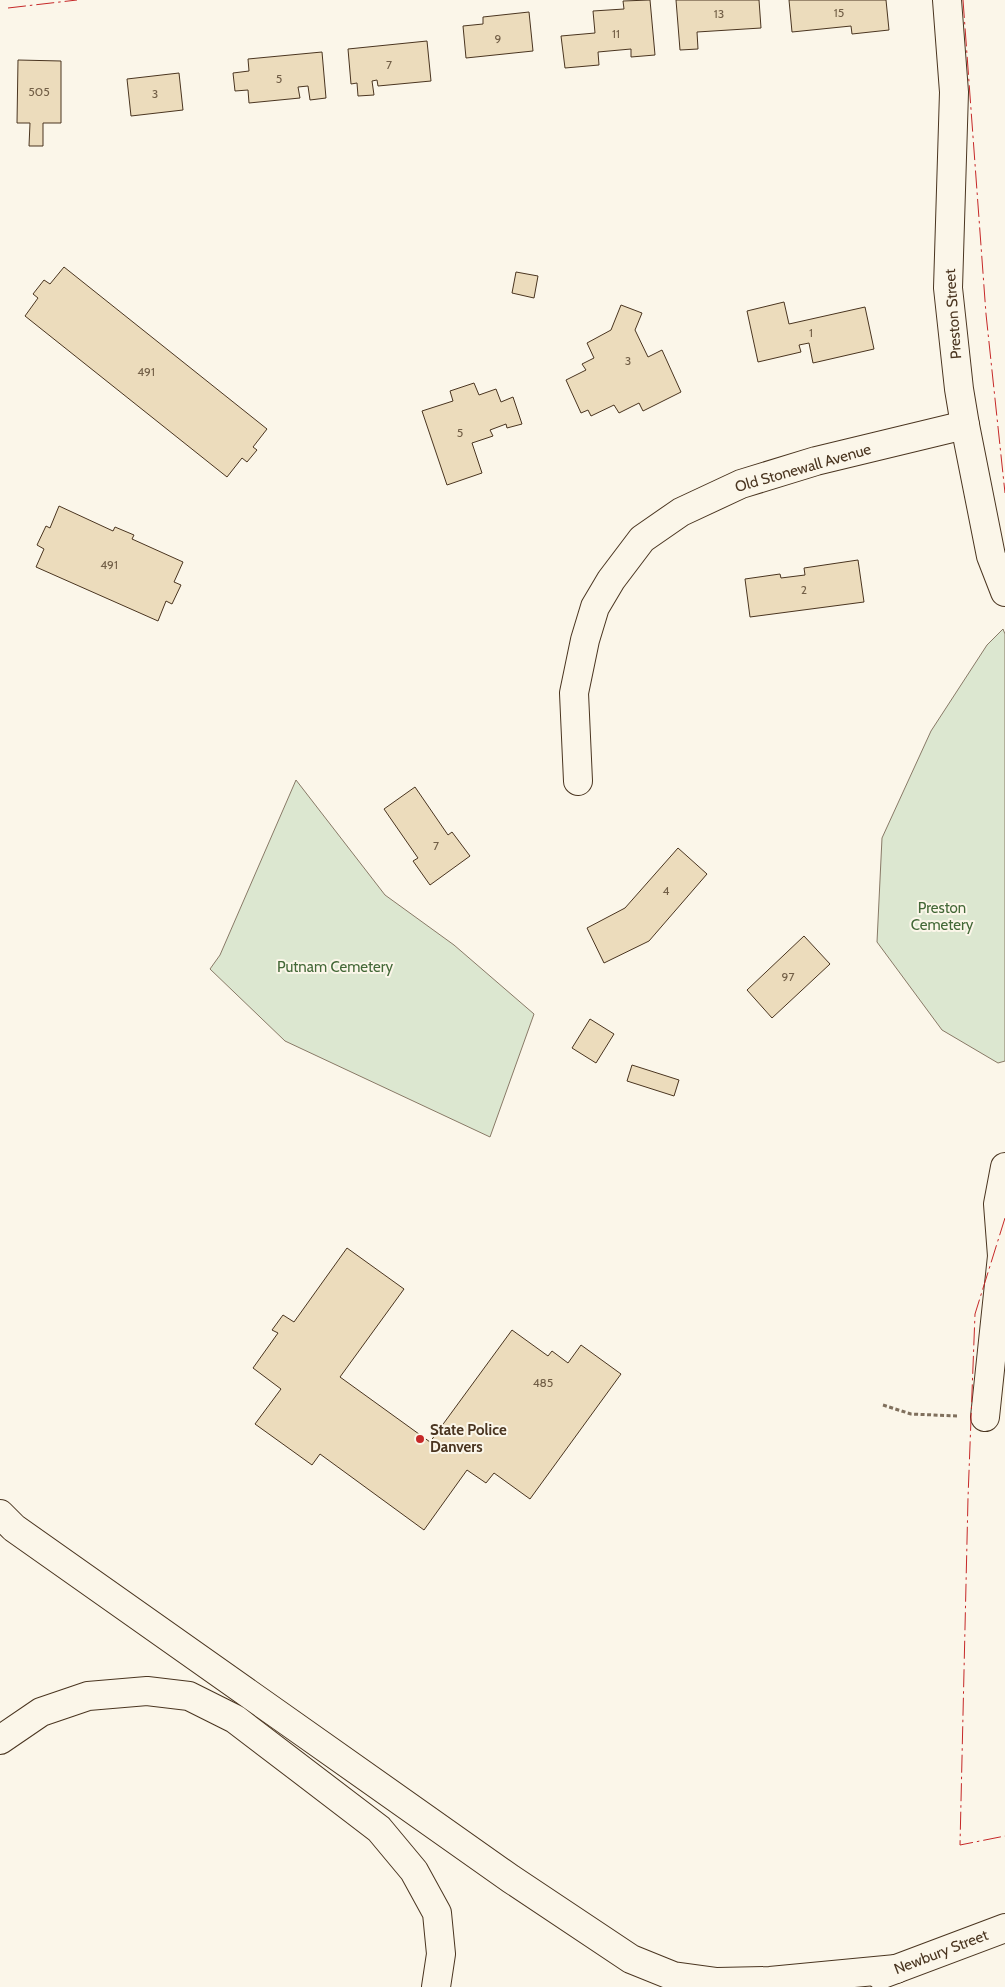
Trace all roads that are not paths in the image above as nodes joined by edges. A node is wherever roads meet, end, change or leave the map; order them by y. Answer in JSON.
{"nodes":[{"id":1,"x":947,"y":0,"type":"edge"},
{"id":2,"x":965,"y":425,"type":"junction"},
{"id":3,"x":1005,"y":592,"type":"edge"},
{"id":4,"x":578,"y":781,"type":"dead end"},
{"id":5,"x":1005,"y":1167,"type":"edge"},
{"id":6,"x":985,"y":1417,"type":"road end"},
{"id":7,"x":0,"y":1514,"type":"edge"},
{"id":8,"x":0,"y":1740,"type":"edge"},
{"id":9,"x":1005,"y":1928,"type":"edge"},
{"id":10,"x":896,"y":1969,"type":"junction"},
{"id":11,"x":436,"y":1987,"type":"edge"},
{"id":12,"x":849,"y":1987,"type":"edge"}],
"edges":[{"from":1,"to":2,"type":"main road","name":"Preston Street"},
{"from":2,"to":3,"type":"main road","name":"Preston Street"},
{"from":2,"to":4,"type":"main road","name":"Old Stonewall Avenue"},
{"from":5,"to":6,"type":"main road"},
{"from":7,"to":10,"type":"main road"},
{"from":8,"to":11,"type":"main road"},
{"from":9,"to":10,"type":"main road","name":"Newbury Street"},
{"from":10,"to":12,"type":"main road","name":"Newbury Street"}]}
